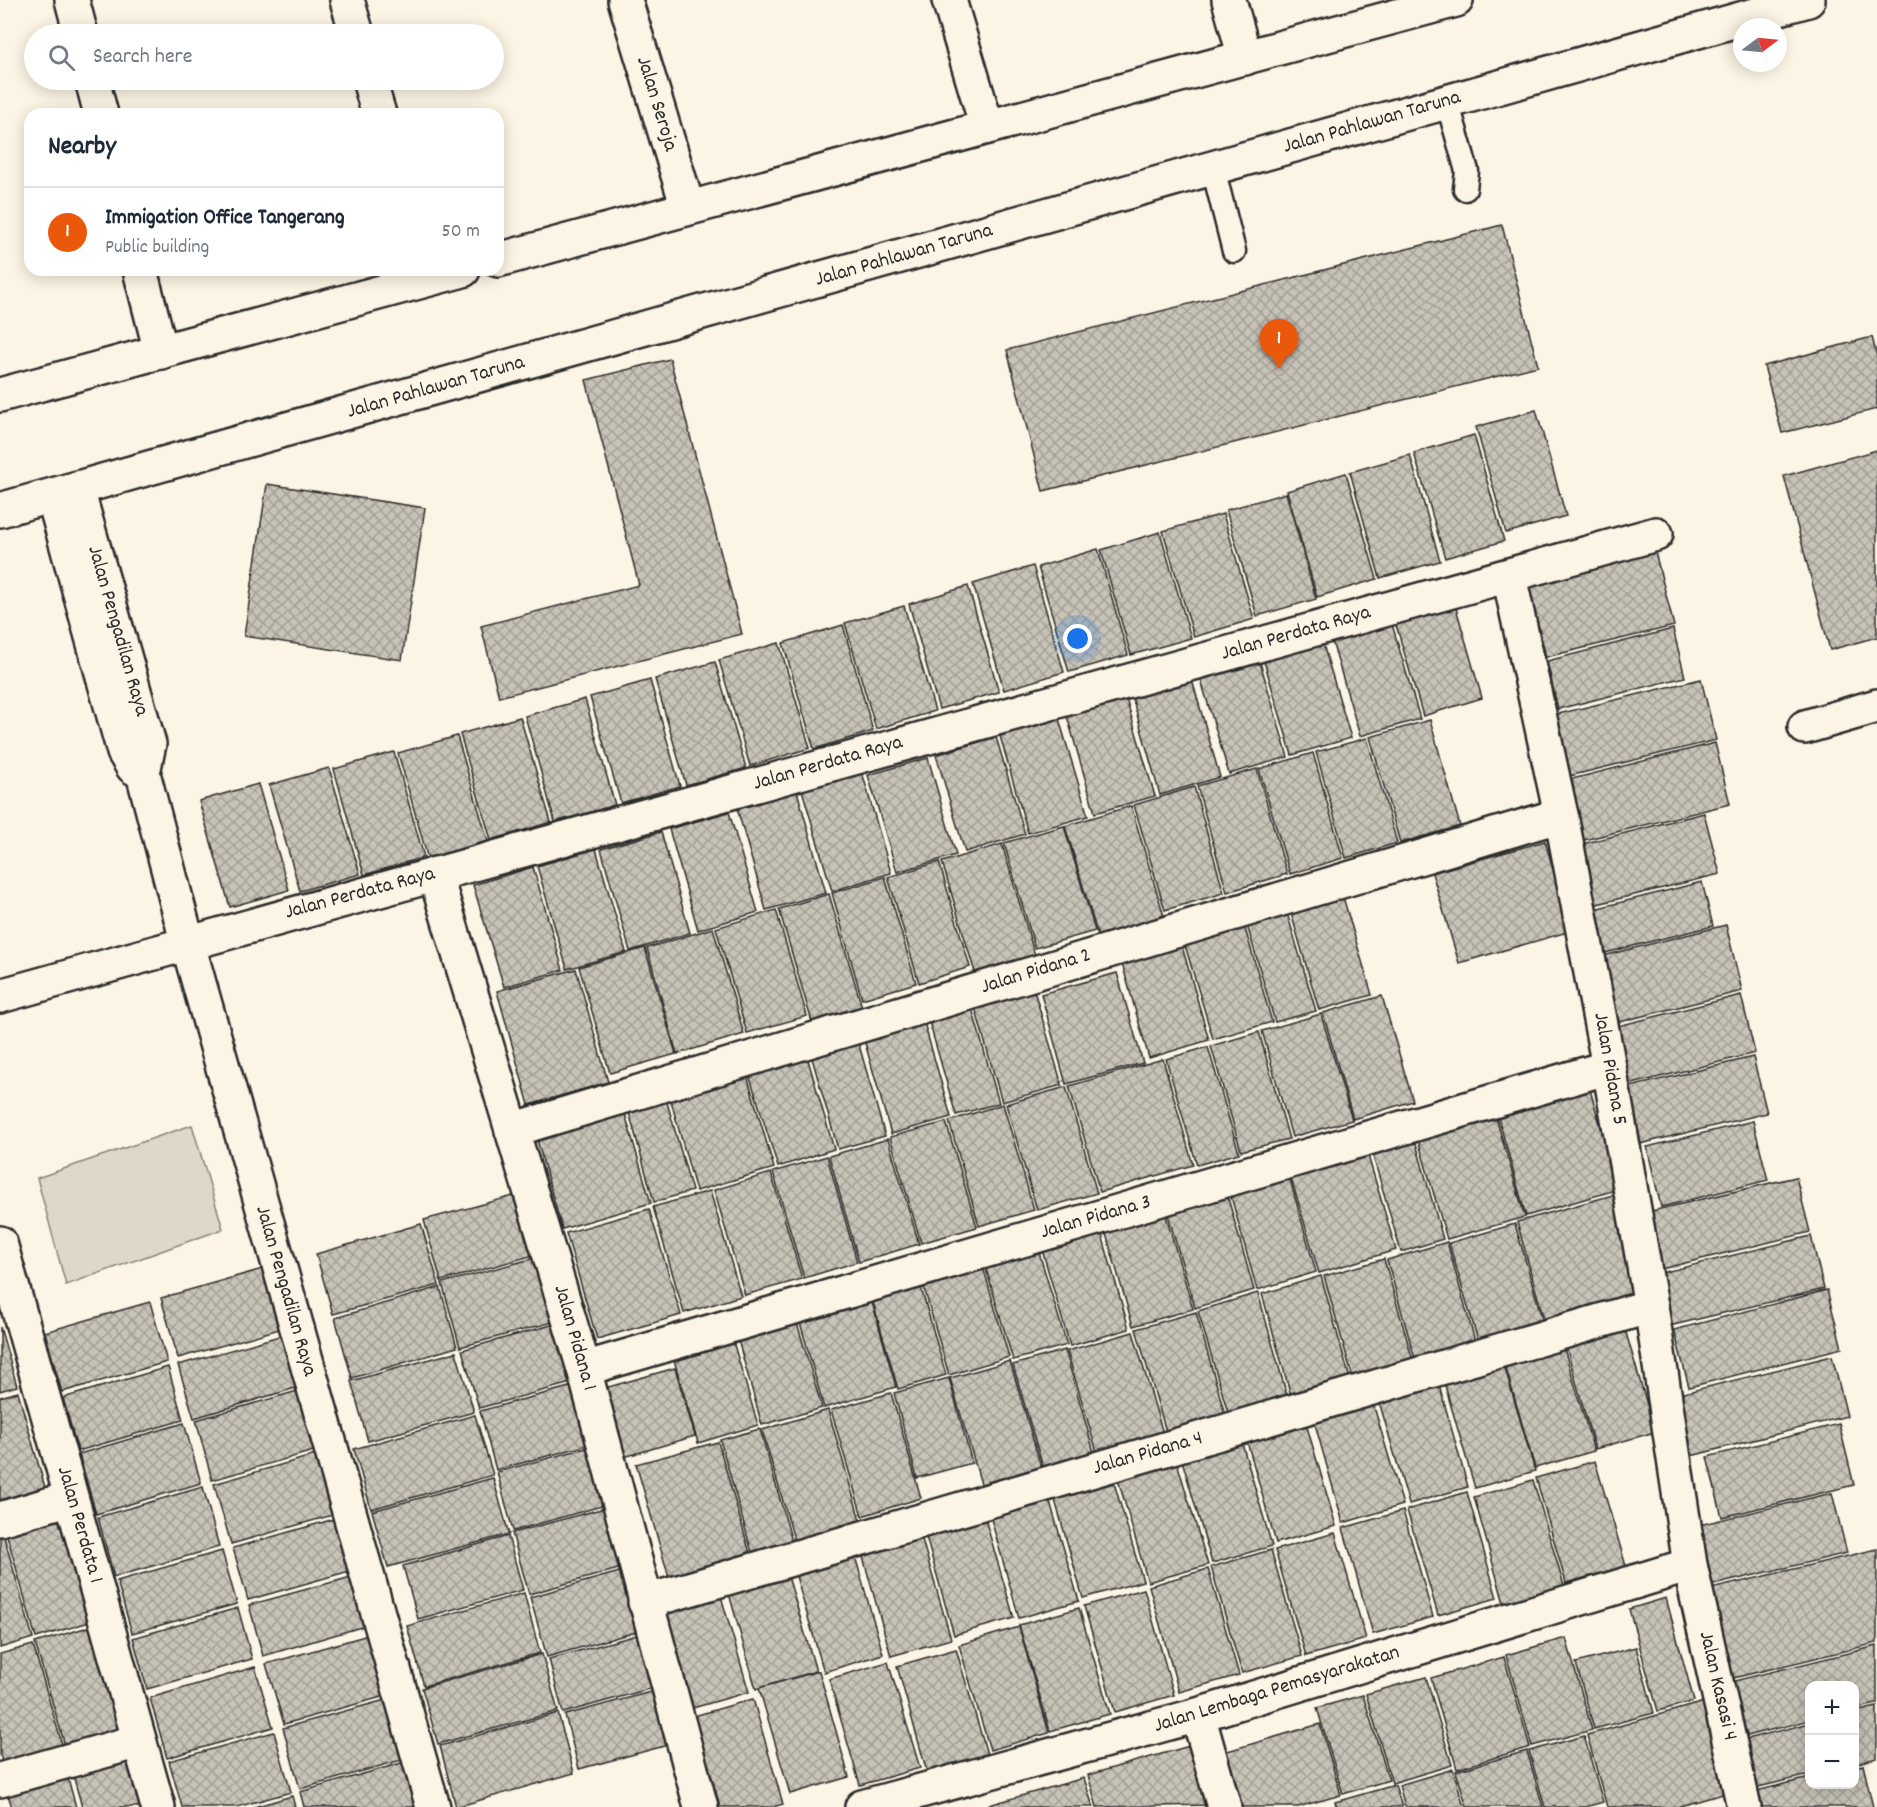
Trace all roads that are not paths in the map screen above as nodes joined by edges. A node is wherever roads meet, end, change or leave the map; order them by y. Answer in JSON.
{"nodes":[{"id":1,"x":72,"y":0,"type":"edge"},
{"id":2,"x":347,"y":0,"type":"edge"},
{"id":3,"x":625,"y":0,"type":"edge"},
{"id":4,"x":949,"y":0,"type":"edge"},
{"id":5,"x":1229,"y":0,"type":"edge"},
{"id":6,"x":1456,"y":0,"type":"edge"},
{"id":7,"x":1808,"y":0,"type":"edge"},
{"id":8,"x":78,"y":24,"type":"edge"},
{"id":9,"x":354,"y":24,"type":"edge"},
{"id":10,"x":1245,"y":58,"type":"junction"},
{"id":11,"x":95,"y":90,"type":"edge"},
{"id":12,"x":372,"y":90,"type":"edge"},
{"id":13,"x":1447,"y":101,"type":"junction"},
{"id":14,"x":99,"y":108,"type":"edge"},
{"id":15,"x":377,"y":108,"type":"edge"},
{"id":16,"x":987,"y":128,"type":"junction"},
{"id":17,"x":1213,"y":168,"type":"junction"},
{"id":18,"x":1465,"y":189,"type":"dead end"},
{"id":19,"x":688,"y":208,"type":"junction"},
{"id":20,"x":1234,"y":250,"type":"dead end"},
{"id":21,"x":504,"y":258,"type":"edge"},
{"id":22,"x":142,"y":276,"type":"edge"},
{"id":23,"x":420,"y":276,"type":"edge"},
{"id":24,"x":161,"y":352,"type":"junction"},
{"id":25,"x":1,"y":392,"type":"edge"},
{"id":26,"x":65,"y":493,"type":"junction"},
{"id":27,"x":0,"y":510,"type":"edge"},
{"id":28,"x":1656,"y":534,"type":"dead end"},
{"id":29,"x":1509,"y":576,"type":"junction"},
{"id":30,"x":1877,"y":706,"type":"edge"},
{"id":31,"x":1805,"y":728,"type":"dead end"},
{"id":32,"x":1561,"y":815,"type":"junction"},
{"id":33,"x":435,"y":874,"type":"junction"},
{"id":34,"x":187,"y":941,"type":"junction"},
{"id":35,"x":0,"y":996,"type":"edge"},
{"id":36,"x":1609,"y":1067,"type":"junction"},
{"id":37,"x":512,"y":1130,"type":"junction"},
{"id":38,"x":2,"y":1256,"type":"edge"},
{"id":39,"x":1652,"y":1306,"type":"junction"},
{"id":40,"x":584,"y":1369,"type":"junction"},
{"id":41,"x":71,"y":1498,"type":"junction"},
{"id":42,"x":0,"y":1519,"type":"edge"},
{"id":43,"x":1690,"y":1565,"type":"junction"},
{"id":44,"x":645,"y":1602,"type":"junction"},
{"id":45,"x":1198,"y":1715,"type":"junction"},
{"id":46,"x":139,"y":1741,"type":"junction"},
{"id":47,"x":0,"y":1780,"type":"edge"},
{"id":48,"x":959,"y":1794,"type":"edge"},
{"id":49,"x":158,"y":1807,"type":"edge"},
{"id":50,"x":433,"y":1807,"type":"edge"},
{"id":51,"x":700,"y":1807,"type":"edge"},
{"id":52,"x":862,"y":1807,"type":"edge"},
{"id":53,"x":1224,"y":1807,"type":"edge"},
{"id":54,"x":1744,"y":1807,"type":"edge"}],
"edges":[{"from":1,"to":8,"type":"street"},
{"from":2,"to":9,"type":"street"},
{"from":3,"to":19,"type":"street","name":"Jalan Seroja"},
{"from":4,"to":16,"type":"street"},
{"from":5,"to":10,"type":"street"},
{"from":6,"to":10,"type":"street"},
{"from":7,"to":13,"type":"street","name":"Jalan Pahlawan Taruna"},
{"from":10,"to":16,"type":"street"},
{"from":11,"to":14,"type":"street"},
{"from":12,"to":15,"type":"street"},
{"from":13,"to":17,"type":"street","name":"Jalan Pahlawan Taruna"},
{"from":13,"to":18,"type":"lane"},
{"from":16,"to":19,"type":"street"},
{"from":17,"to":20,"type":"lane"},
{"from":17,"to":26,"type":"street","name":"Jalan Pahlawan Taruna"},
{"from":19,"to":21,"type":"street"},
{"from":22,"to":24,"type":"street"},
{"from":23,"to":24,"type":"street"},
{"from":24,"to":25,"type":"street"},
{"from":26,"to":27,"type":"street","name":"Jalan Pahlawan Taruna"},
{"from":26,"to":34,"type":"street","name":"Jalan Pengadilan Raya"},
{"from":28,"to":29,"type":"street","name":"Jalan Perdata Raya"},
{"from":29,"to":32,"type":"street","name":"Jalan Pidana 5"},
{"from":29,"to":33,"type":"street","name":"Jalan Perdata Raya"},
{"from":30,"to":31,"type":"street"},
{"from":32,"to":36,"type":"street","name":"Jalan Pidana 5"},
{"from":32,"to":37,"type":"street","name":"Jalan Pidana 2"},
{"from":33,"to":34,"type":"street","name":"Jalan Perdata Raya"},
{"from":33,"to":37,"type":"street","name":"Jalan Pidana 1"},
{"from":34,"to":35,"type":"street","name":"Jalan Perdata Raya"},
{"from":34,"to":50,"type":"street","name":"Jalan Pengadilan Raya"},
{"from":36,"to":39,"type":"street","name":"Jalan Pidana 5"},
{"from":36,"to":40,"type":"street","name":"Jalan Pidana 3"},
{"from":37,"to":40,"type":"street","name":"Jalan Pidana 1"},
{"from":38,"to":41,"type":"street","name":"Jalan Perdata 1"},
{"from":39,"to":43,"type":"street","name":"Jalan Pidana 5"},
{"from":39,"to":44,"type":"street","name":"Jalan Pidana 4"},
{"from":40,"to":44,"type":"street","name":"Jalan Pidana 1"},
{"from":41,"to":42,"type":"street"},
{"from":41,"to":46,"type":"street","name":"Jalan Perdata 1"},
{"from":43,"to":45,"type":"street","name":"Jalan Lembaga Pemasyarakatan"},
{"from":43,"to":54,"type":"street","name":"Jalan Kasasi 4"},
{"from":44,"to":51,"type":"street","name":"Jalan Pidana 1"},
{"from":45,"to":48,"type":"street","name":"Jalan Lembaga Pemasyarakatan"},
{"from":45,"to":53,"type":"street"},
{"from":46,"to":47,"type":"street"},
{"from":46,"to":49,"type":"street","name":"Jalan Perdata 1"},
{"from":48,"to":52,"type":"street","name":"Jalan Lembaga Pemasyarakatan"}]}
